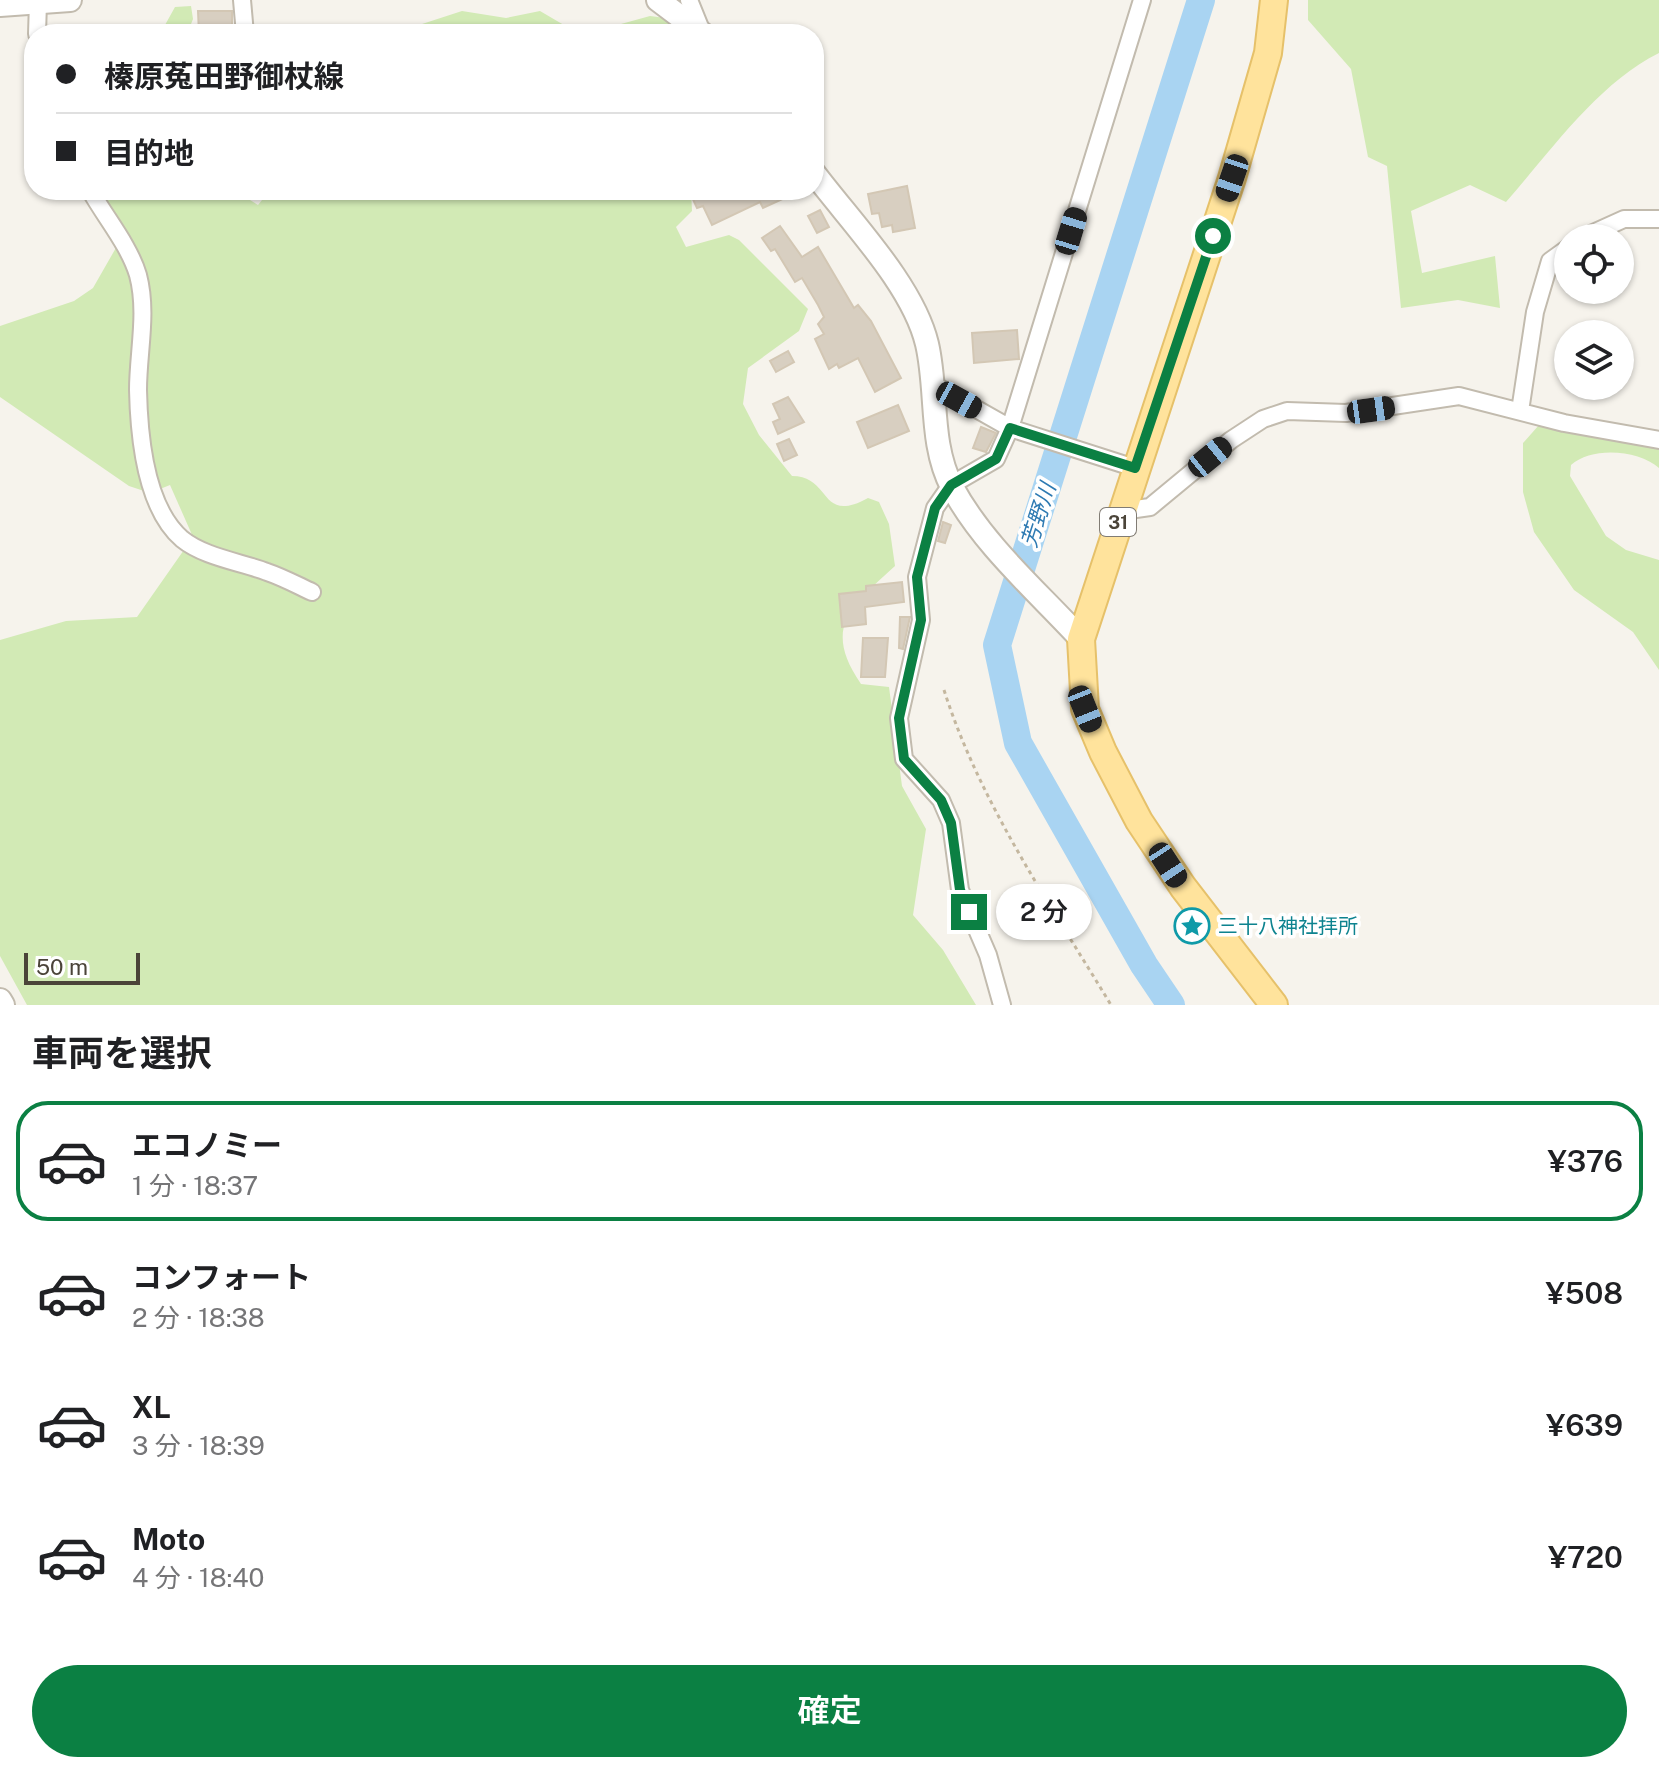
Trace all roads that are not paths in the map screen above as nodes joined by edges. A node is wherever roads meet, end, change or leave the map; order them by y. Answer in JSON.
{"nodes":[{"id":1,"x":70,"y":0,"type":"edge"},
{"id":2,"x":242,"y":0,"type":"edge"},
{"id":3,"x":658,"y":0,"type":"edge"},
{"id":4,"x":689,"y":0,"type":"edge"},
{"id":5,"x":1142,"y":0,"type":"edge"},
{"id":6,"x":1274,"y":0,"type":"edge"},
{"id":7,"x":38,"y":2,"type":"junction"},
{"id":8,"x":0,"y":5,"type":"edge"},
{"id":9,"x":37,"y":24,"type":"edge"},
{"id":10,"x":244,"y":24,"type":"edge"},
{"id":11,"x":690,"y":24,"type":"edge"},
{"id":12,"x":699,"y":24,"type":"edge"},
{"id":13,"x":824,"y":186,"type":"edge"},
{"id":14,"x":96,"y":200,"type":"edge"},
{"id":15,"x":1659,"y":219,"type":"edge"},
{"id":16,"x":1613,"y":224,"type":"edge"},
{"id":17,"x":1554,"y":258,"type":"edge"},
{"id":18,"x":934,"y":385,"type":"junction"},
{"id":19,"x":1520,"y":411,"type":"junction"},
{"id":20,"x":1010,"y":428,"type":"junction"},
{"id":21,"x":1659,"y":440,"type":"edge"},
{"id":22,"x":1130,"y":466,"type":"junction"},
{"id":23,"x":951,"y":485,"type":"junction"},
{"id":24,"x":1122,"y":511,"type":"junction"},
{"id":25,"x":312,"y":592,"type":"dead end"},
{"id":26,"x":1078,"y":635,"type":"junction"},
{"id":27,"x":0,"y":1000,"type":"edge"},
{"id":28,"x":3,"y":1005,"type":"edge"},
{"id":29,"x":1002,"y":1005,"type":"edge"},
{"id":30,"x":1274,"y":1005,"type":"edge"}],
"edges":[{"from":1,"to":7,"type":"street"},
{"from":2,"to":10,"type":"street"},
{"from":3,"to":11,"type":"street"},
{"from":4,"to":12,"type":"street"},
{"from":5,"to":20,"type":"street"},
{"from":6,"to":22,"type":"main road","number":"31"},
{"from":7,"to":8,"type":"street"},
{"from":7,"to":9,"type":"street"},
{"from":13,"to":18,"type":"street"},
{"from":14,"to":25,"type":"street"},
{"from":15,"to":16,"type":"street"},
{"from":17,"to":19,"type":"street"},
{"from":18,"to":20,"type":"street"},
{"from":18,"to":23,"type":"street"},
{"from":19,"to":21,"type":"street"},
{"from":19,"to":24,"type":"street"},
{"from":20,"to":22,"type":"street"},
{"from":20,"to":23,"type":"street"},
{"from":22,"to":24,"type":"main road","number":"31"},
{"from":23,"to":26,"type":"street"},
{"from":23,"to":29,"type":"street"},
{"from":24,"to":26,"type":"main road","number":"31"},
{"from":26,"to":30,"type":"main road","number":"31"},
{"from":27,"to":28,"type":"street"}]}
